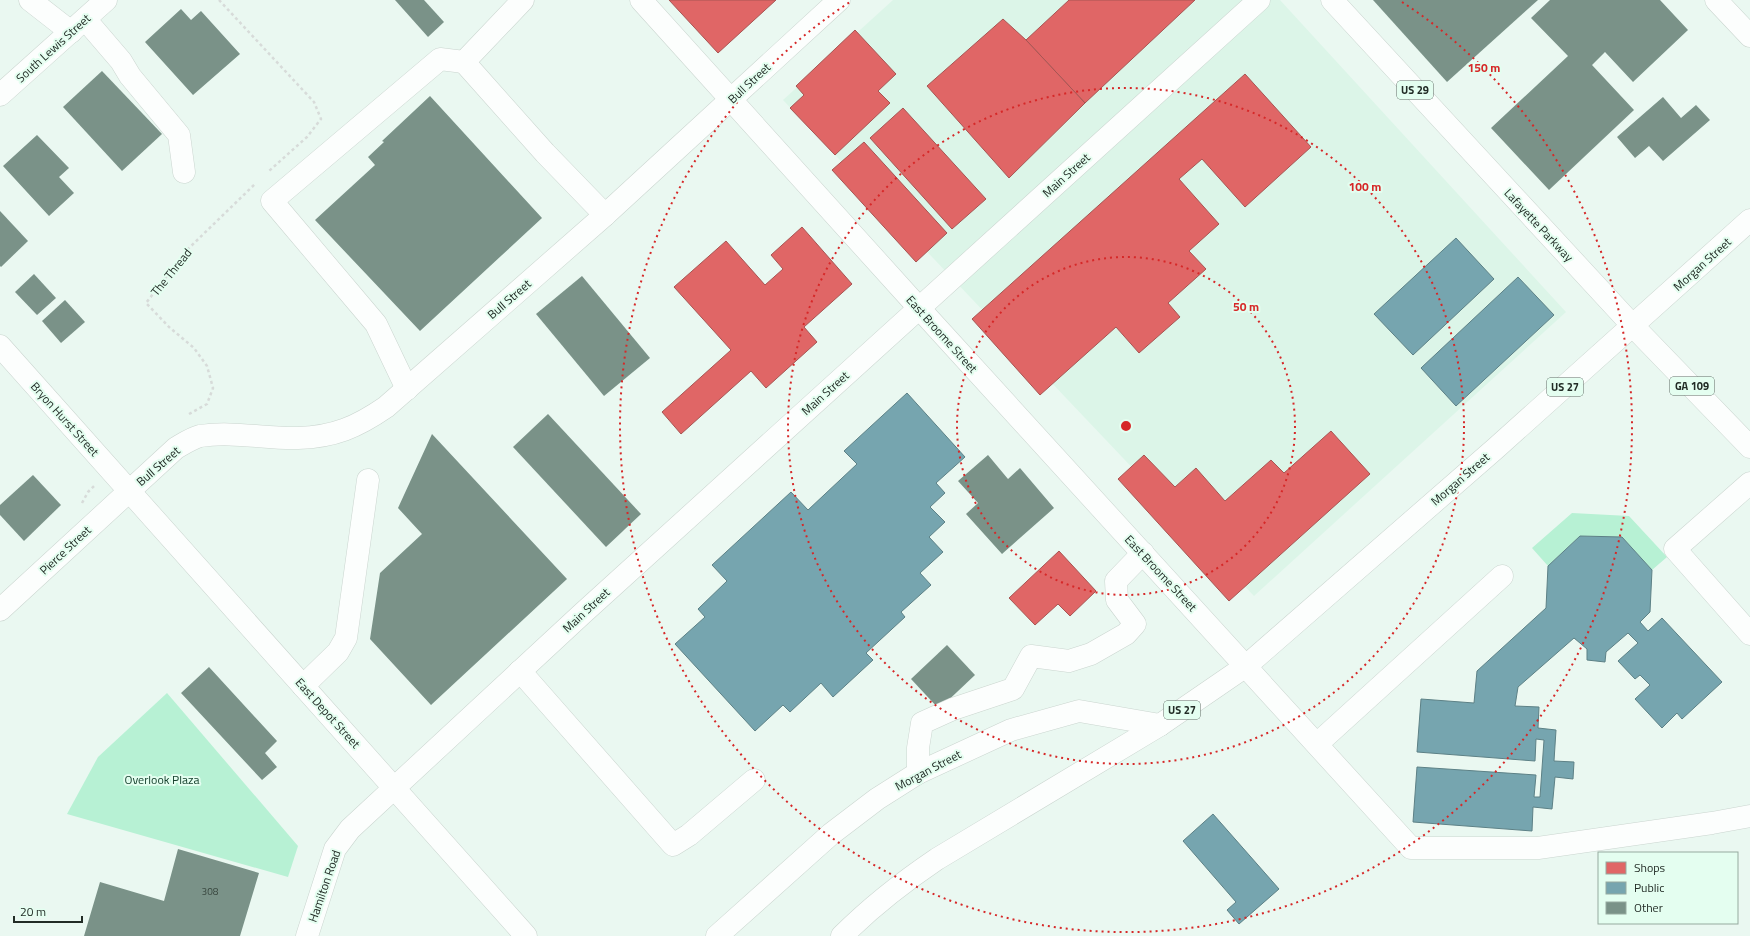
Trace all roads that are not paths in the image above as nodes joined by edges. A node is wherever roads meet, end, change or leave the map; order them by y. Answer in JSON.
{"nodes":[{"id":1,"x":30,"y":0,"type":"edge"},
{"id":2,"x":106,"y":0,"type":"edge"},
{"id":3,"x":523,"y":0,"type":"edge"},
{"id":4,"x":640,"y":0,"type":"edge"},
{"id":5,"x":839,"y":0,"type":"edge"},
{"id":6,"x":1259,"y":0,"type":"edge"},
{"id":7,"x":1332,"y":0,"type":"edge"},
{"id":8,"x":1716,"y":0,"type":"edge"},
{"id":9,"x":78,"y":26,"type":"junction"},
{"id":10,"x":1750,"y":36,"type":"edge"},
{"id":11,"x":464,"y":62,"type":"junction"},
{"id":12,"x":0,"y":96,"type":"edge"},
{"id":13,"x":731,"y":100,"type":"junction"},
{"id":14,"x":184,"y":172,"type":"dead end"},
{"id":15,"x":605,"y":215,"type":"junction"},
{"id":16,"x":1750,"y":220,"type":"edge"},
{"id":17,"x":918,"y":308,"type":"junction"},
{"id":18,"x":1633,"y":326,"type":"junction"},
{"id":19,"x":0,"y":346,"type":"edge"},
{"id":20,"x":407,"y":389,"type":"junction"},
{"id":21,"x":1750,"y":447,"type":"edge"},
{"id":22,"x":368,"y":480,"type":"dead end"},
{"id":23,"x":1750,"y":483,"type":"edge"},
{"id":24,"x":129,"y":491,"type":"junction"},
{"id":25,"x":1142,"y":553,"type":"junction"},
{"id":26,"x":1502,"y":576,"type":"dead end"},
{"id":27,"x":0,"y":610,"type":"edge"},
{"id":28,"x":1750,"y":634,"type":"edge"},
{"id":29,"x":1246,"y":666,"type":"junction"},
{"id":30,"x":520,"y":671,"type":"junction"},
{"id":31,"x":303,"y":686,"type":"junction"},
{"id":32,"x":1160,"y":725,"type":"junction"},
{"id":33,"x":1317,"y":744,"type":"junction"},
{"id":34,"x":918,"y":773,"type":"junction"},
{"id":35,"x":754,"y":780,"type":"dead end"},
{"id":36,"x":394,"y":788,"type":"junction"},
{"id":37,"x":1750,"y":816,"type":"edge"},
{"id":38,"x":307,"y":936,"type":"edge"},
{"id":39,"x":526,"y":936,"type":"edge"},
{"id":40,"x":717,"y":936,"type":"edge"},
{"id":41,"x":842,"y":936,"type":"edge"}],
"edges":[{"from":1,"to":9,"type":"main road"},
{"from":2,"to":9,"type":"main road","name":"South Lewis Street"},
{"from":3,"to":11,"type":"main road"},
{"from":4,"to":13,"type":"main road","name":"East Broome Street"},
{"from":5,"to":13,"type":"main road","name":"Bull Street"},
{"from":6,"to":17,"type":"main road","name":"Main Street"},
{"from":7,"to":18,"type":"main road","name":"Lafayette Parkway","number":"US 29"},
{"from":8,"to":10,"type":"main road"},
{"from":9,"to":12,"type":"main road","name":"South Lewis Street"},
{"from":9,"to":14,"type":"main road"},
{"from":11,"to":15,"type":"main road"},
{"from":11,"to":20,"type":"main road"},
{"from":13,"to":15,"type":"main road","name":"Bull Street"},
{"from":13,"to":17,"type":"main road","name":"East Broome Street"},
{"from":15,"to":20,"type":"main road","name":"Bull Street"},
{"from":16,"to":18,"type":"main road","name":"Morgan Street","number":"US 27"},
{"from":17,"to":25,"type":"main road","name":"East Broome Street"},
{"from":17,"to":30,"type":"main road","name":"Main Street"},
{"from":18,"to":21,"type":"main road","name":"Lafayette Parkway","number":"GA 109"},
{"from":18,"to":29,"type":"main road","name":"Morgan Street","number":"US 27"},
{"from":19,"to":24,"type":"main road","name":"Bryon Hurst Street"},
{"from":20,"to":24,"type":"main road","name":"Bull Street"},
{"from":22,"to":31,"type":"main road"},
{"from":23,"to":28,"type":"main road"},
{"from":24,"to":27,"type":"main road","name":"Pierce Street"},
{"from":24,"to":31,"type":"main road","name":"East Depot Street"},
{"from":25,"to":29,"type":"main road","name":"East Broome Street"},
{"from":25,"to":34,"type":"main road"},
{"from":26,"to":33,"type":"main road"},
{"from":29,"to":32,"type":"main road","name":"Morgan Street","number":"US 27"},
{"from":29,"to":33,"type":"main road","name":"East Broome Street"},
{"from":30,"to":35,"type":"main road"},
{"from":30,"to":36,"type":"main road","name":"Main Street"},
{"from":31,"to":36,"type":"main road","name":"East Depot Street"},
{"from":32,"to":34,"type":"main road","name":"Morgan Street"},
{"from":32,"to":41,"type":"main road","name":"Morgan Street","number":"US 27"},
{"from":33,"to":37,"type":"main road","name":"East Broome Street"},
{"from":34,"to":40,"type":"main road","name":"Morgan Street"},
{"from":36,"to":38,"type":"main road","name":"Hamilton Road"},
{"from":36,"to":39,"type":"main road","name":"East Depot Street"}]}
